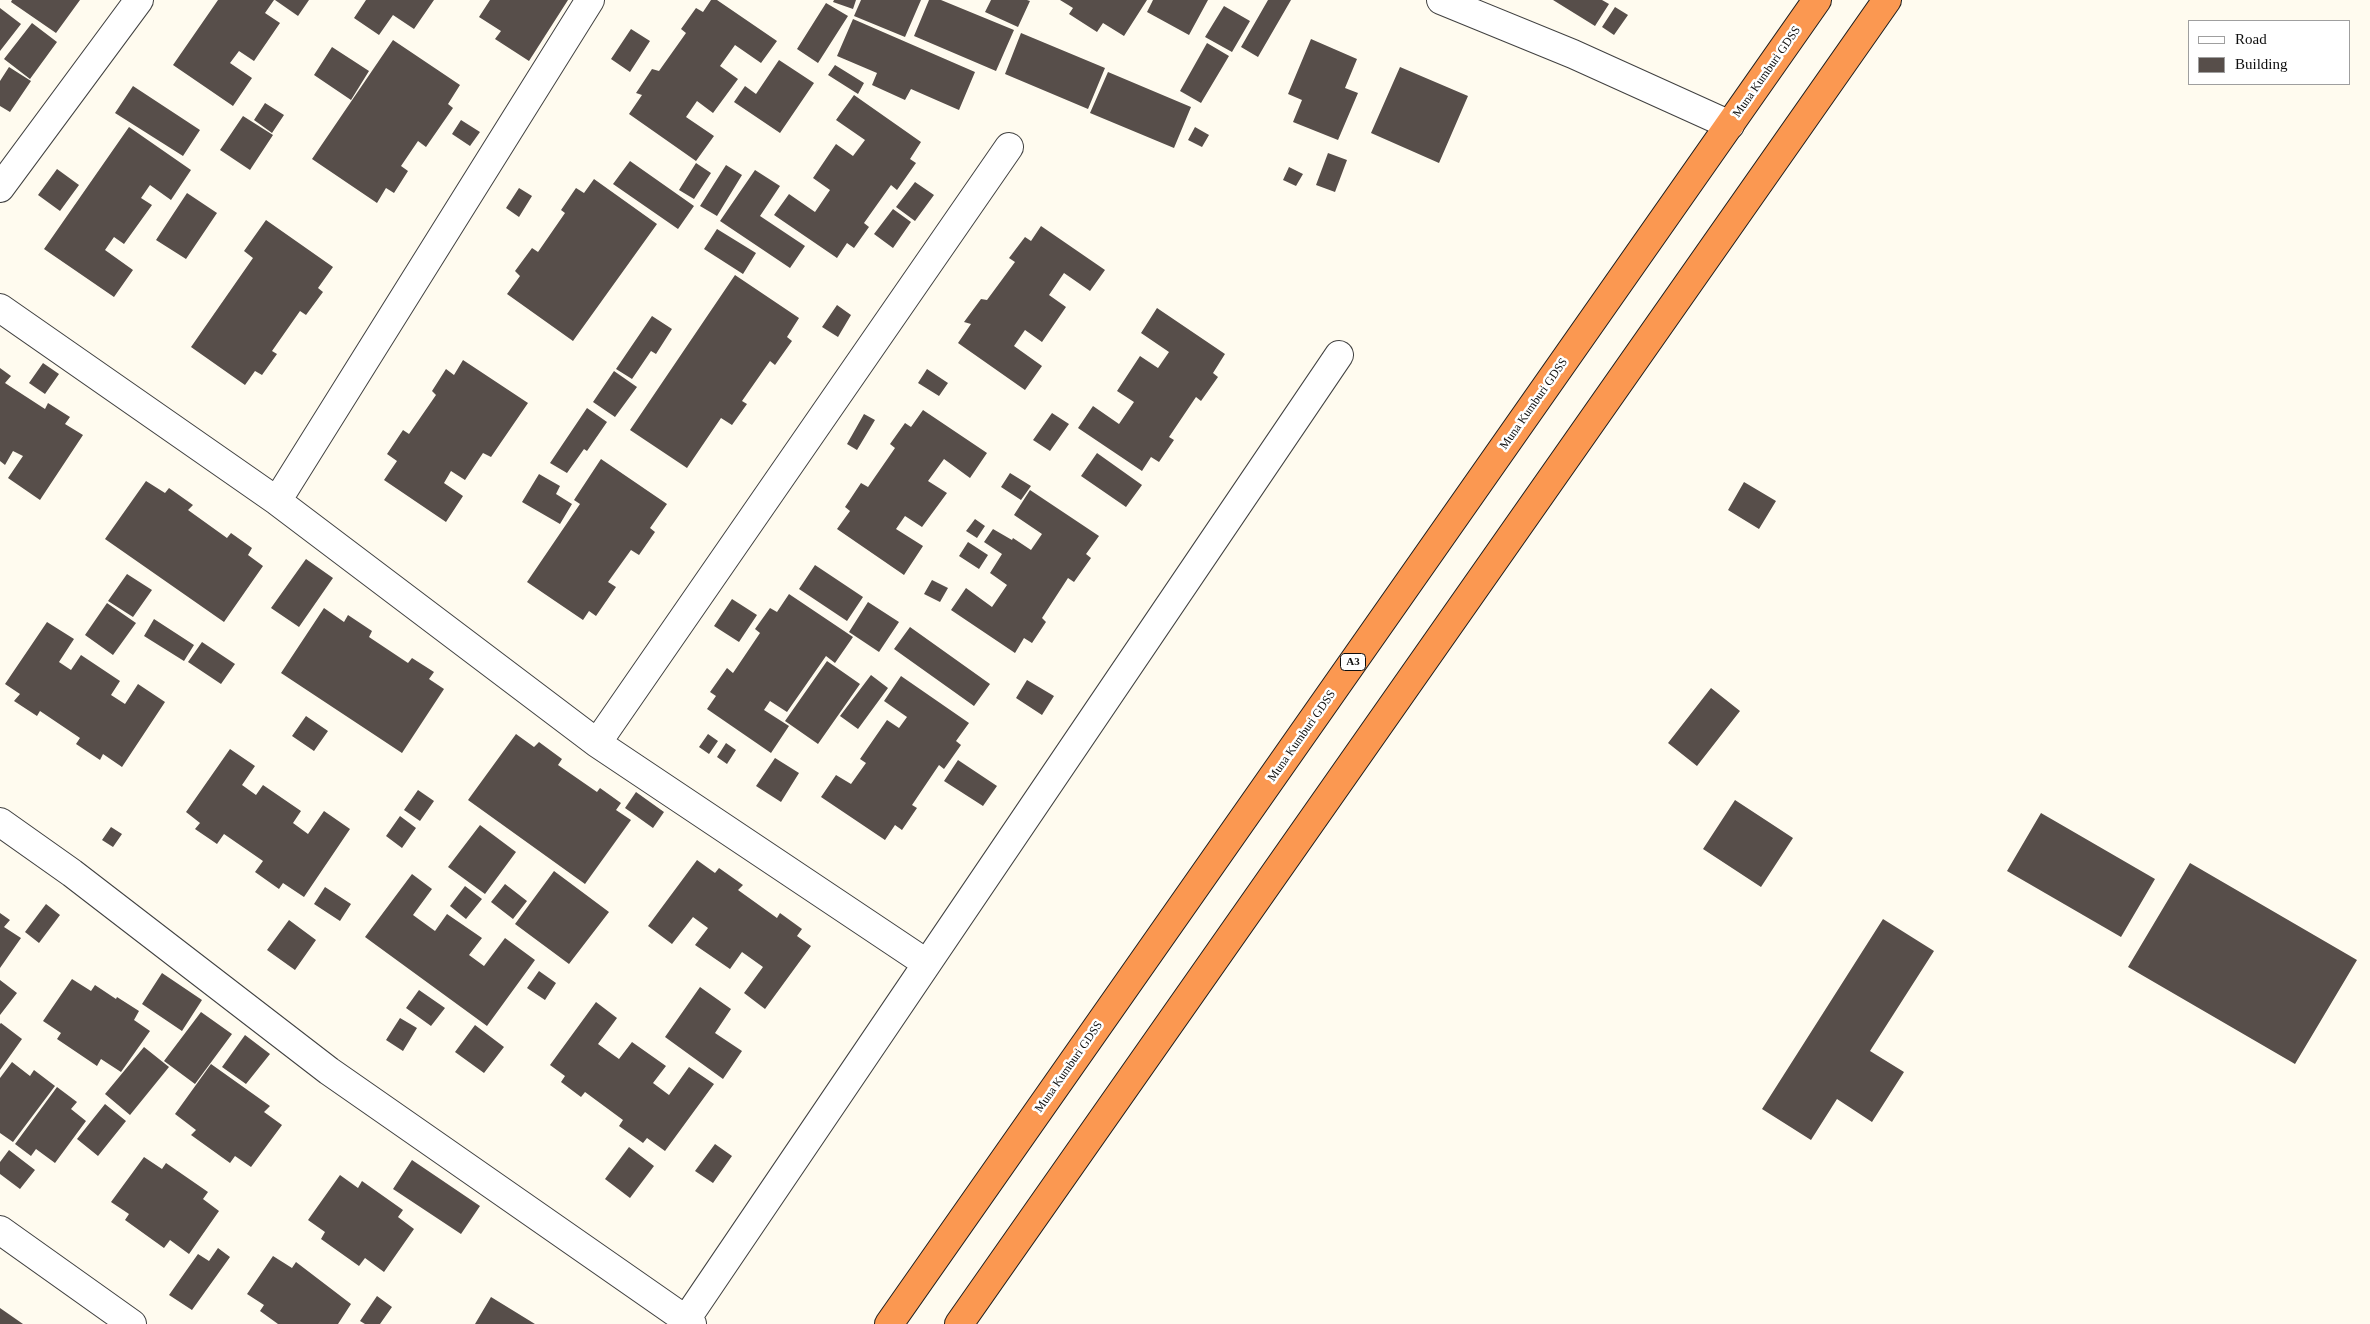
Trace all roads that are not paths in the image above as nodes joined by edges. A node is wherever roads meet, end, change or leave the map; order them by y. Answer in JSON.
{"nodes":[{"id":1,"x":138,"y":0,"type":"edge"},
{"id":2,"x":590,"y":0,"type":"edge"},
{"id":3,"x":1442,"y":0,"type":"edge"},
{"id":4,"x":1817,"y":0,"type":"edge"},
{"id":5,"x":1887,"y":0,"type":"edge"},
{"id":6,"x":1730,"y":125,"type":"junction"},
{"id":7,"x":1009,"y":147,"type":"dead end"},
{"id":8,"x":0,"y":188,"type":"edge"},
{"id":9,"x":0,"y":308,"type":"edge"},
{"id":10,"x":1338,"y":355,"type":"dead end"},
{"id":11,"x":277,"y":500,"type":"junction"},
{"id":12,"x":597,"y":743,"type":"junction"},
{"id":13,"x":0,"y":822,"type":"edge"},
{"id":14,"x":926,"y":963,"type":"junction"},
{"id":15,"x":0,"y":1230,"type":"edge"},
{"id":16,"x":687,"y":1323,"type":"edge"},
{"id":17,"x":131,"y":1324,"type":"edge"},
{"id":18,"x":889,"y":1324,"type":"edge"},
{"id":19,"x":959,"y":1324,"type":"edge"}],
"edges":[{"from":1,"to":8,"type":"street"},
{"from":2,"to":11,"type":"street"},
{"from":3,"to":6,"type":"street"},
{"from":4,"to":6,"type":"highway","name":"Muna Kumburi GDSS","number":"A3"},
{"from":5,"to":19,"type":"highway"},
{"from":6,"to":18,"type":"highway","name":"Muna Kumburi GDSS","number":"A3"},
{"from":7,"to":12,"type":"street"},
{"from":9,"to":11,"type":"street"},
{"from":10,"to":14,"type":"street"},
{"from":11,"to":12,"type":"street"},
{"from":12,"to":14,"type":"street"},
{"from":13,"to":16,"type":"street"},
{"from":14,"to":16,"type":"street"},
{"from":15,"to":17,"type":"street"}]}
